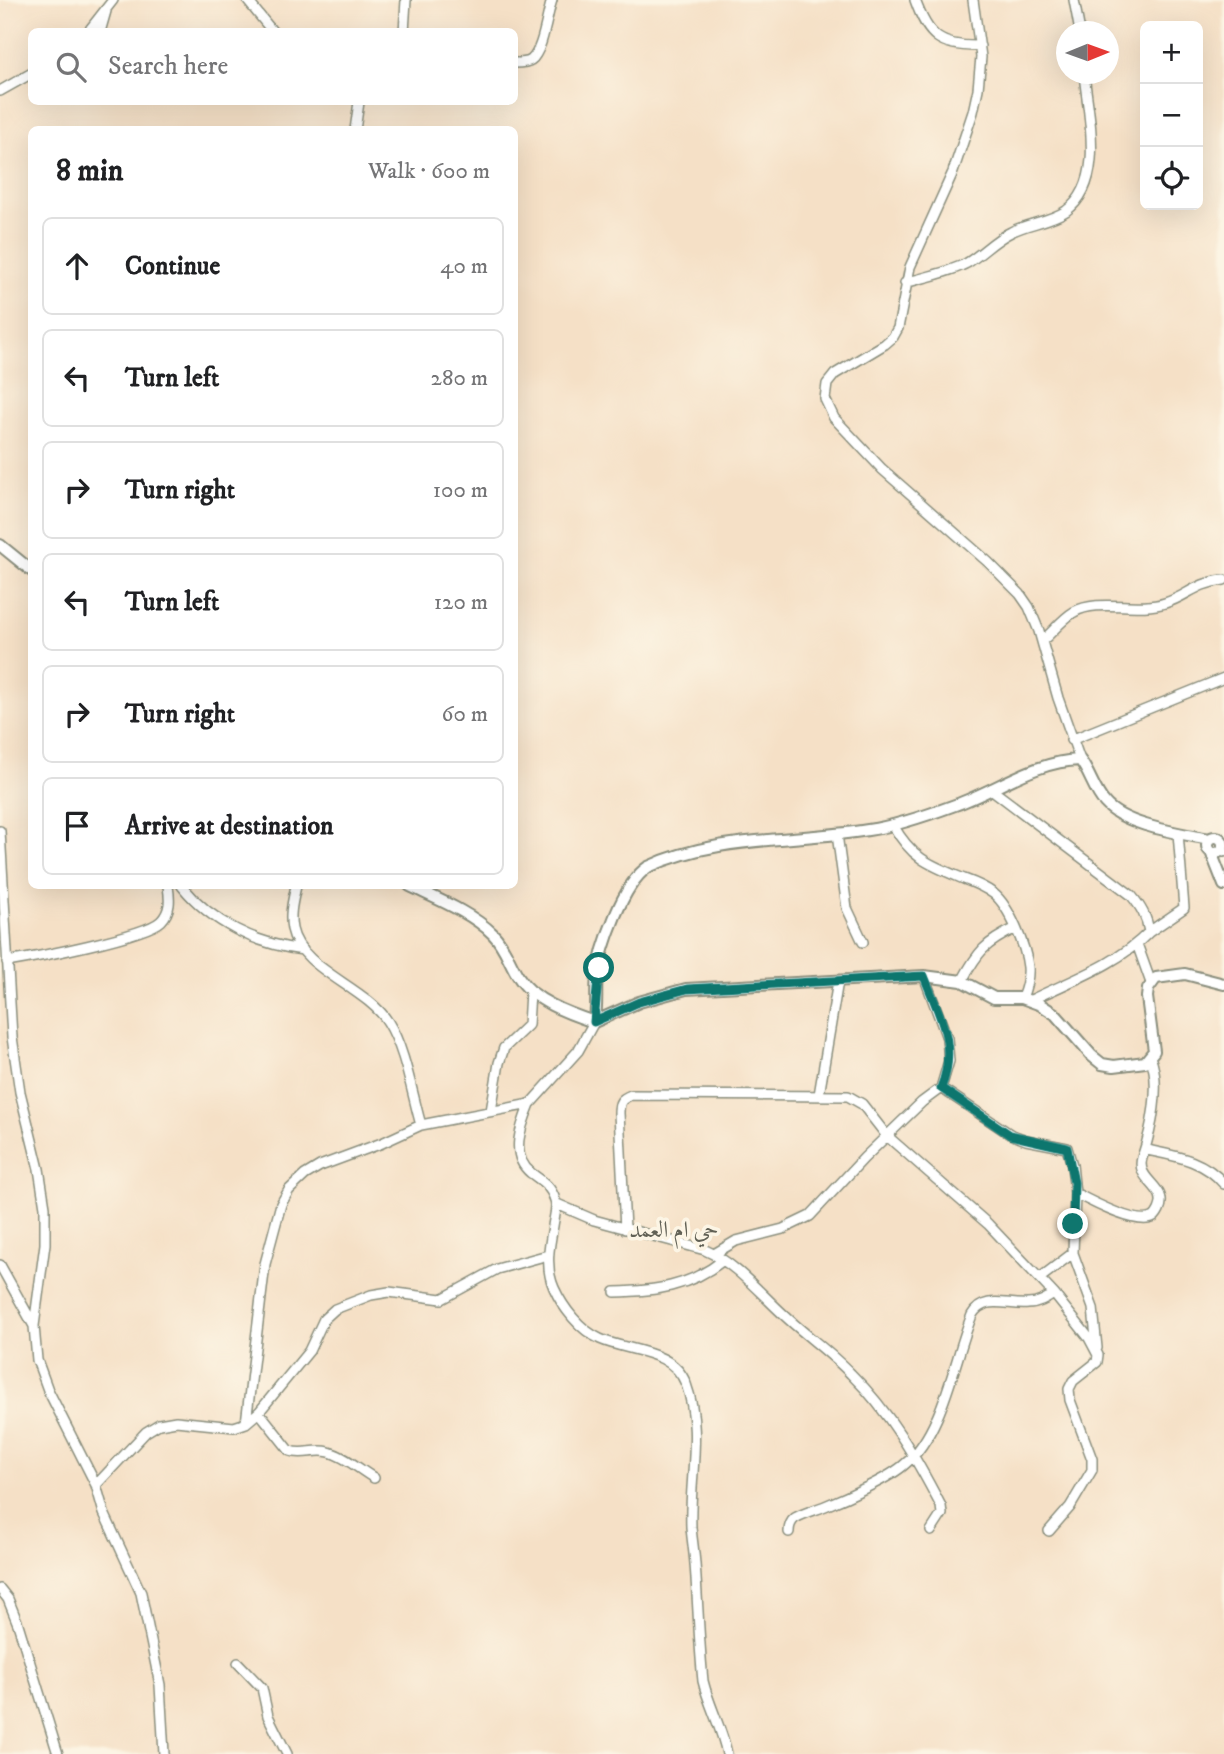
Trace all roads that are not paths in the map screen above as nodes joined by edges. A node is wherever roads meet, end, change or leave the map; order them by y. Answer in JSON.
{"nodes":[{"id":1,"x":247,"y":0,"type":"edge"},
{"id":2,"x":406,"y":0,"type":"edge"},
{"id":3,"x":552,"y":0,"type":"edge"},
{"id":4,"x":915,"y":0,"type":"edge"},
{"id":5,"x":973,"y":0,"type":"edge"},
{"id":6,"x":1074,"y":0,"type":"edge"},
{"id":7,"x":111,"y":3,"type":"edge"},
{"id":8,"x":1078,"y":21,"type":"edge"},
{"id":9,"x":91,"y":28,"type":"edge"},
{"id":10,"x":102,"y":28,"type":"edge"},
{"id":11,"x":270,"y":28,"type":"edge"},
{"id":12,"x":404,"y":28,"type":"edge"},
{"id":13,"x":980,"y":46,"type":"junction"},
{"id":14,"x":518,"y":63,"type":"edge"},
{"id":15,"x":28,"y":77,"type":"edge"},
{"id":16,"x":1085,"y":84,"type":"edge"},
{"id":17,"x":0,"y":91,"type":"edge"},
{"id":18,"x":359,"y":105,"type":"edge"},
{"id":19,"x":356,"y":126,"type":"edge"},
{"id":20,"x":905,"y":283,"type":"junction"},
{"id":21,"x":0,"y":545,"type":"edge"},
{"id":22,"x":28,"y":568,"type":"edge"},
{"id":23,"x":1224,"y":580,"type":"edge"},
{"id":24,"x":1042,"y":641,"type":"junction"},
{"id":25,"x":1224,"y":678,"type":"edge"},
{"id":26,"x":1072,"y":740,"type":"junction"},
{"id":27,"x":1080,"y":760,"type":"junction"},
{"id":28,"x":991,"y":789,"type":"junction"},
{"id":29,"x":893,"y":825,"type":"junction"},
{"id":30,"x":0,"y":831,"type":"edge"},
{"id":31,"x":1178,"y":833,"type":"junction"},
{"id":32,"x":837,"y":834,"type":"junction"},
{"id":33,"x":1219,"y":845,"type":"edge"},
{"id":34,"x":1224,"y":885,"type":"edge"},
{"id":35,"x":168,"y":889,"type":"edge"},
{"id":36,"x":184,"y":889,"type":"edge"},
{"id":37,"x":296,"y":889,"type":"edge"},
{"id":38,"x":434,"y":891,"type":"edge"},
{"id":39,"x":1016,"y":928,"type":"junction"},
{"id":40,"x":1149,"y":932,"type":"junction"},
{"id":41,"x":863,"y":942,"type":"dead end"},
{"id":42,"x":1137,"y":944,"type":"junction"},
{"id":43,"x":303,"y":950,"type":"junction"},
{"id":44,"x":7,"y":961,"type":"junction"},
{"id":45,"x":924,"y":976,"type":"junction"},
{"id":46,"x":838,"y":981,"type":"junction"},
{"id":47,"x":962,"y":981,"type":"junction"},
{"id":48,"x":1151,"y":983,"type":"junction"},
{"id":49,"x":1224,"y":984,"type":"edge"},
{"id":50,"x":530,"y":992,"type":"junction"},
{"id":51,"x":1027,"y":999,"type":"junction"},
{"id":52,"x":594,"y":1022,"type":"junction"},
{"id":53,"x":1150,"y":1057,"type":"junction"},
{"id":54,"x":941,"y":1088,"type":"junction"},
{"id":55,"x":819,"y":1095,"type":"junction"},
{"id":56,"x":530,"y":1104,"type":"junction"},
{"id":57,"x":491,"y":1111,"type":"junction"},
{"id":58,"x":421,"y":1125,"type":"junction"},
{"id":59,"x":887,"y":1136,"type":"junction"},
{"id":60,"x":1147,"y":1150,"type":"junction"},
{"id":61,"x":1224,"y":1184,"type":"edge"},
{"id":62,"x":1075,"y":1193,"type":"junction"},
{"id":63,"x":557,"y":1204,"type":"junction"},
{"id":64,"x":625,"y":1229,"type":"junction"},
{"id":65,"x":1073,"y":1253,"type":"junction"},
{"id":66,"x":548,"y":1255,"type":"junction"},
{"id":67,"x":718,"y":1257,"type":"junction"},
{"id":68,"x":0,"y":1265,"type":"edge"},
{"id":69,"x":1040,"y":1278,"type":"junction"},
{"id":70,"x":615,"y":1292,"type":"dead end"},
{"id":71,"x":1054,"y":1294,"type":"junction"},
{"id":72,"x":34,"y":1326,"type":"junction"},
{"id":73,"x":1097,"y":1350,"type":"junction"},
{"id":74,"x":260,"y":1412,"type":"junction"},
{"id":75,"x":246,"y":1423,"type":"junction"},
{"id":76,"x":914,"y":1456,"type":"junction"},
{"id":77,"x":374,"y":1478,"type":"dead end"},
{"id":78,"x":96,"y":1485,"type":"junction"},
{"id":79,"x":931,"y":1531,"type":"dead end"},
{"id":80,"x":1049,"y":1531,"type":"dead end"},
{"id":81,"x":789,"y":1532,"type":"dead end"},
{"id":82,"x":0,"y":1589,"type":"edge"},
{"id":83,"x":237,"y":1663,"type":"dead end"},
{"id":84,"x":58,"y":1754,"type":"edge"},
{"id":85,"x":163,"y":1754,"type":"edge"},
{"id":86,"x":287,"y":1754,"type":"edge"},
{"id":87,"x":727,"y":1754,"type":"edge"}],
"edges":[{"from":1,"to":11,"type":"street"},
{"from":2,"to":12,"type":"street"},
{"from":3,"to":14,"type":"street"},
{"from":4,"to":13,"type":"street"},
{"from":5,"to":13,"type":"street"},
{"from":6,"to":8,"type":"street"},
{"from":7,"to":9,"type":"street"},
{"from":7,"to":10,"type":"street"},
{"from":13,"to":20,"type":"street"},
{"from":15,"to":17,"type":"street"},
{"from":16,"to":20,"type":"street"},
{"from":18,"to":19,"type":"street"},
{"from":20,"to":24,"type":"street"},
{"from":21,"to":22,"type":"street"},
{"from":23,"to":24,"type":"street"},
{"from":24,"to":26,"type":"street"},
{"from":25,"to":26,"type":"street"},
{"from":26,"to":27,"type":"street"},
{"from":27,"to":28,"type":"street"},
{"from":27,"to":31,"type":"street"},
{"from":28,"to":29,"type":"street"},
{"from":28,"to":40,"type":"street"},
{"from":29,"to":32,"type":"street"},
{"from":29,"to":39,"type":"street"},
{"from":30,"to":44,"type":"street"},
{"from":31,"to":33,"type":"street"},
{"from":31,"to":40,"type":"street"},
{"from":32,"to":41,"type":"street"},
{"from":32,"to":52,"type":"street"},
{"from":33,"to":34,"type":"street"},
{"from":35,"to":44,"type":"street"},
{"from":36,"to":43,"type":"street"},
{"from":37,"to":43,"type":"street"},
{"from":38,"to":50,"type":"street"},
{"from":39,"to":47,"type":"street"},
{"from":39,"to":51,"type":"street"},
{"from":40,"to":42,"type":"street"},
{"from":42,"to":48,"type":"street"},
{"from":42,"to":51,"type":"street"},
{"from":43,"to":58,"type":"street"},
{"from":44,"to":72,"type":"street"},
{"from":45,"to":46,"type":"street"},
{"from":45,"to":47,"type":"street"},
{"from":45,"to":54,"type":"street"},
{"from":46,"to":52,"type":"street"},
{"from":46,"to":55,"type":"street"},
{"from":47,"to":51,"type":"street"},
{"from":48,"to":49,"type":"street"},
{"from":48,"to":53,"type":"street"},
{"from":50,"to":52,"type":"street"},
{"from":50,"to":57,"type":"street"},
{"from":51,"to":53,"type":"street"},
{"from":52,"to":56,"type":"street"},
{"from":53,"to":60,"type":"street"},
{"from":54,"to":59,"type":"street"},
{"from":54,"to":62,"type":"street"},
{"from":55,"to":59,"type":"street"},
{"from":55,"to":64,"type":"street"},
{"from":56,"to":57,"type":"street"},
{"from":56,"to":63,"type":"street"},
{"from":57,"to":58,"type":"street"},
{"from":58,"to":75,"type":"street"},
{"from":59,"to":67,"type":"street"},
{"from":59,"to":69,"type":"street"},
{"from":60,"to":61,"type":"street"},
{"from":60,"to":62,"type":"street"},
{"from":62,"to":65,"type":"street"},
{"from":63,"to":64,"type":"street"},
{"from":63,"to":66,"type":"street"},
{"from":64,"to":67,"type":"street"},
{"from":65,"to":69,"type":"street"},
{"from":65,"to":73,"type":"street"},
{"from":66,"to":74,"type":"street"},
{"from":66,"to":87,"type":"street"},
{"from":67,"to":70,"type":"street"},
{"from":67,"to":76,"type":"street"},
{"from":68,"to":72,"type":"street"},
{"from":69,"to":71,"type":"street"},
{"from":71,"to":73,"type":"street"},
{"from":71,"to":76,"type":"street"},
{"from":72,"to":78,"type":"street"},
{"from":73,"to":80,"type":"street"},
{"from":74,"to":75,"type":"street"},
{"from":74,"to":77,"type":"street"},
{"from":75,"to":78,"type":"street"},
{"from":76,"to":79,"type":"street"},
{"from":76,"to":81,"type":"street"},
{"from":78,"to":85,"type":"street"},
{"from":82,"to":84,"type":"street"},
{"from":83,"to":86,"type":"street"}]}
